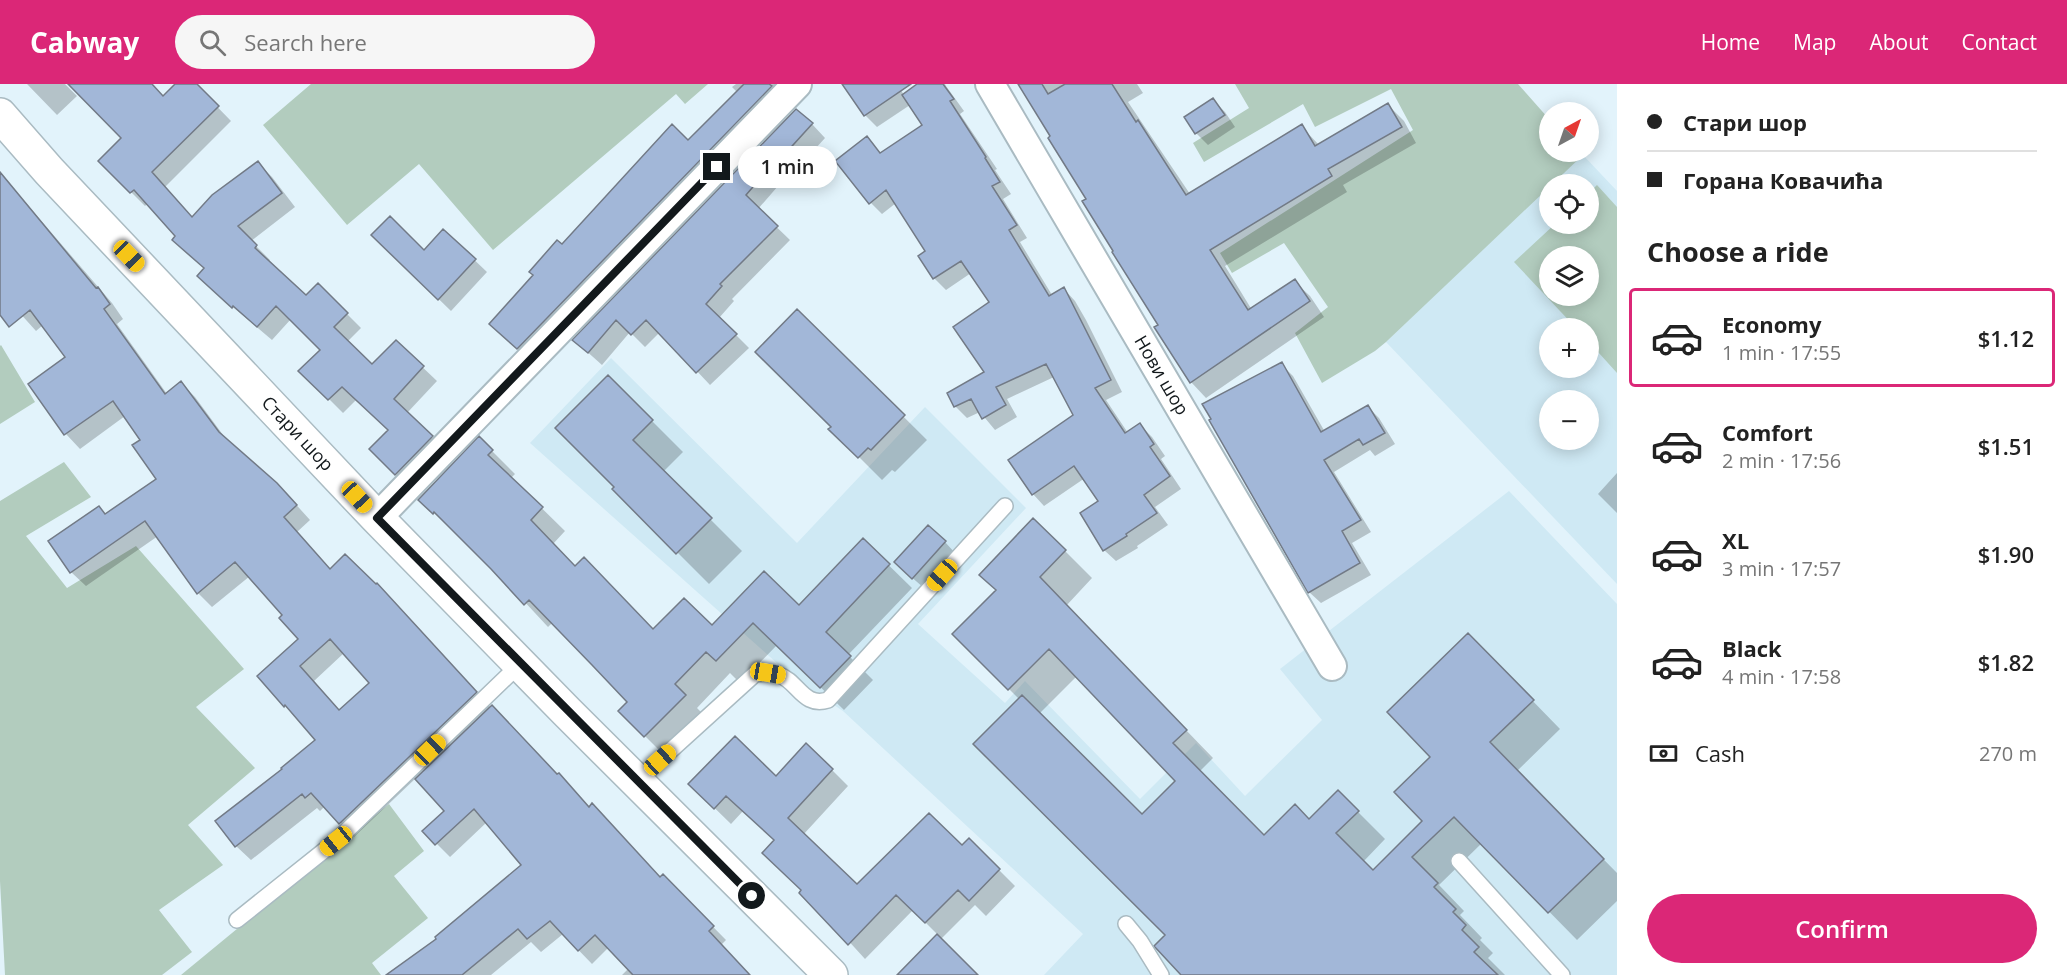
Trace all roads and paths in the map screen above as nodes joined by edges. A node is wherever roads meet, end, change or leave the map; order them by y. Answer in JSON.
{"nodes":[{"id":1,"x":797,"y":84,"type":"edge"},
{"id":2,"x":990,"y":84,"type":"edge"},
{"id":3,"x":0,"y":115,"type":"edge"},
{"id":4,"x":1005,"y":506,"type":"dead end"},
{"id":5,"x":377,"y":518,"type":"junction"},
{"id":6,"x":520,"y":664,"type":"junction"},
{"id":7,"x":1332,"y":666,"type":"dead end"},
{"id":8,"x":637,"y":781,"type":"junction"},
{"id":9,"x":1459,"y":861,"type":"dead end"},
{"id":10,"x":237,"y":920,"type":"dead end"},
{"id":11,"x":1126,"y":924,"type":"dead end"},
{"id":12,"x":831,"y":975,"type":"edge"},
{"id":13,"x":1161,"y":975,"type":"edge"},
{"id":14,"x":1562,"y":975,"type":"edge"}],
"edges":[{"from":1,"to":5,"type":"street"},
{"from":2,"to":7,"type":"street","name":"Нови шор"},
{"from":3,"to":5,"type":"main road","name":"Стари шор"},
{"from":4,"to":8,"type":"lane"},
{"from":5,"to":6,"type":"main road","name":"Стари шор"},
{"from":6,"to":8,"type":"main road","name":"Стари шор"},
{"from":6,"to":10,"type":"lane"},
{"from":8,"to":12,"type":"main road","name":"Стари шор"},
{"from":9,"to":14,"type":"lane"},
{"from":11,"to":13,"type":"lane"}]}
